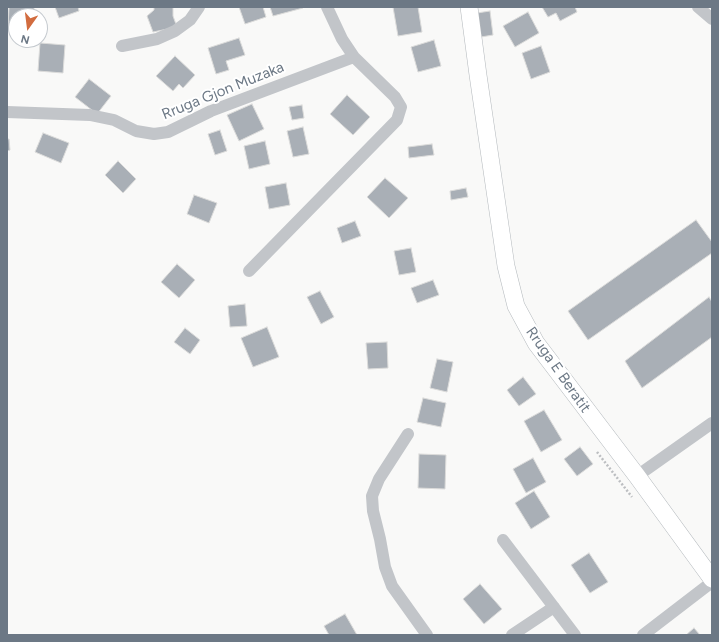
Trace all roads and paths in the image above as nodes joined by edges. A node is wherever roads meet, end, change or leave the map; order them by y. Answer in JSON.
{"nodes":[{"id":1,"x":199,"y":7,"type":"edge"},
{"id":2,"x":327,"y":7,"type":"edge"},
{"id":3,"x":469,"y":7,"type":"edge"},
{"id":4,"x":698,"y":7,"type":"edge"},
{"id":5,"x":712,"y":19,"type":"edge"},
{"id":6,"x":122,"y":46,"type":"dead end"},
{"id":7,"x":354,"y":57,"type":"junction"},
{"id":8,"x":7,"y":112,"type":"edge"},
{"id":9,"x":249,"y":271,"type":"dead end"},
{"id":10,"x":712,"y":423,"type":"edge"},
{"id":11,"x":408,"y":434,"type":"dead end"},
{"id":12,"x":593,"y":447,"type":"dead end"},
{"id":13,"x":637,"y":476,"type":"junction"},
{"id":14,"x":636,"y":503,"type":"dead end"},
{"id":15,"x":503,"y":540,"type":"dead end"},
{"id":16,"x":712,"y":580,"type":"edge"},
{"id":17,"x":554,"y":607,"type":"junction"},
{"id":18,"x":427,"y":635,"type":"edge"},
{"id":19,"x":512,"y":635,"type":"edge"},
{"id":20,"x":575,"y":635,"type":"edge"},
{"id":21,"x":643,"y":635,"type":"edge"}],
"edges":[{"from":1,"to":6,"type":"street"},
{"from":2,"to":7,"type":"street"},
{"from":3,"to":13,"type":"main road","name":"Rruga E Beratit"},
{"from":4,"to":5,"type":"street"},
{"from":7,"to":8,"type":"street","name":"Rruga Gjon Muzaka"},
{"from":7,"to":9,"type":"street"},
{"from":10,"to":13,"type":"street"},
{"from":11,"to":18,"type":"street"},
{"from":12,"to":14,"type":"path"},
{"from":13,"to":16,"type":"main road","name":"Rruga E Beratit"},
{"from":15,"to":17,"type":"street"},
{"from":16,"to":21,"type":"street"},
{"from":17,"to":19,"type":"street"},
{"from":17,"to":20,"type":"street"}]}
